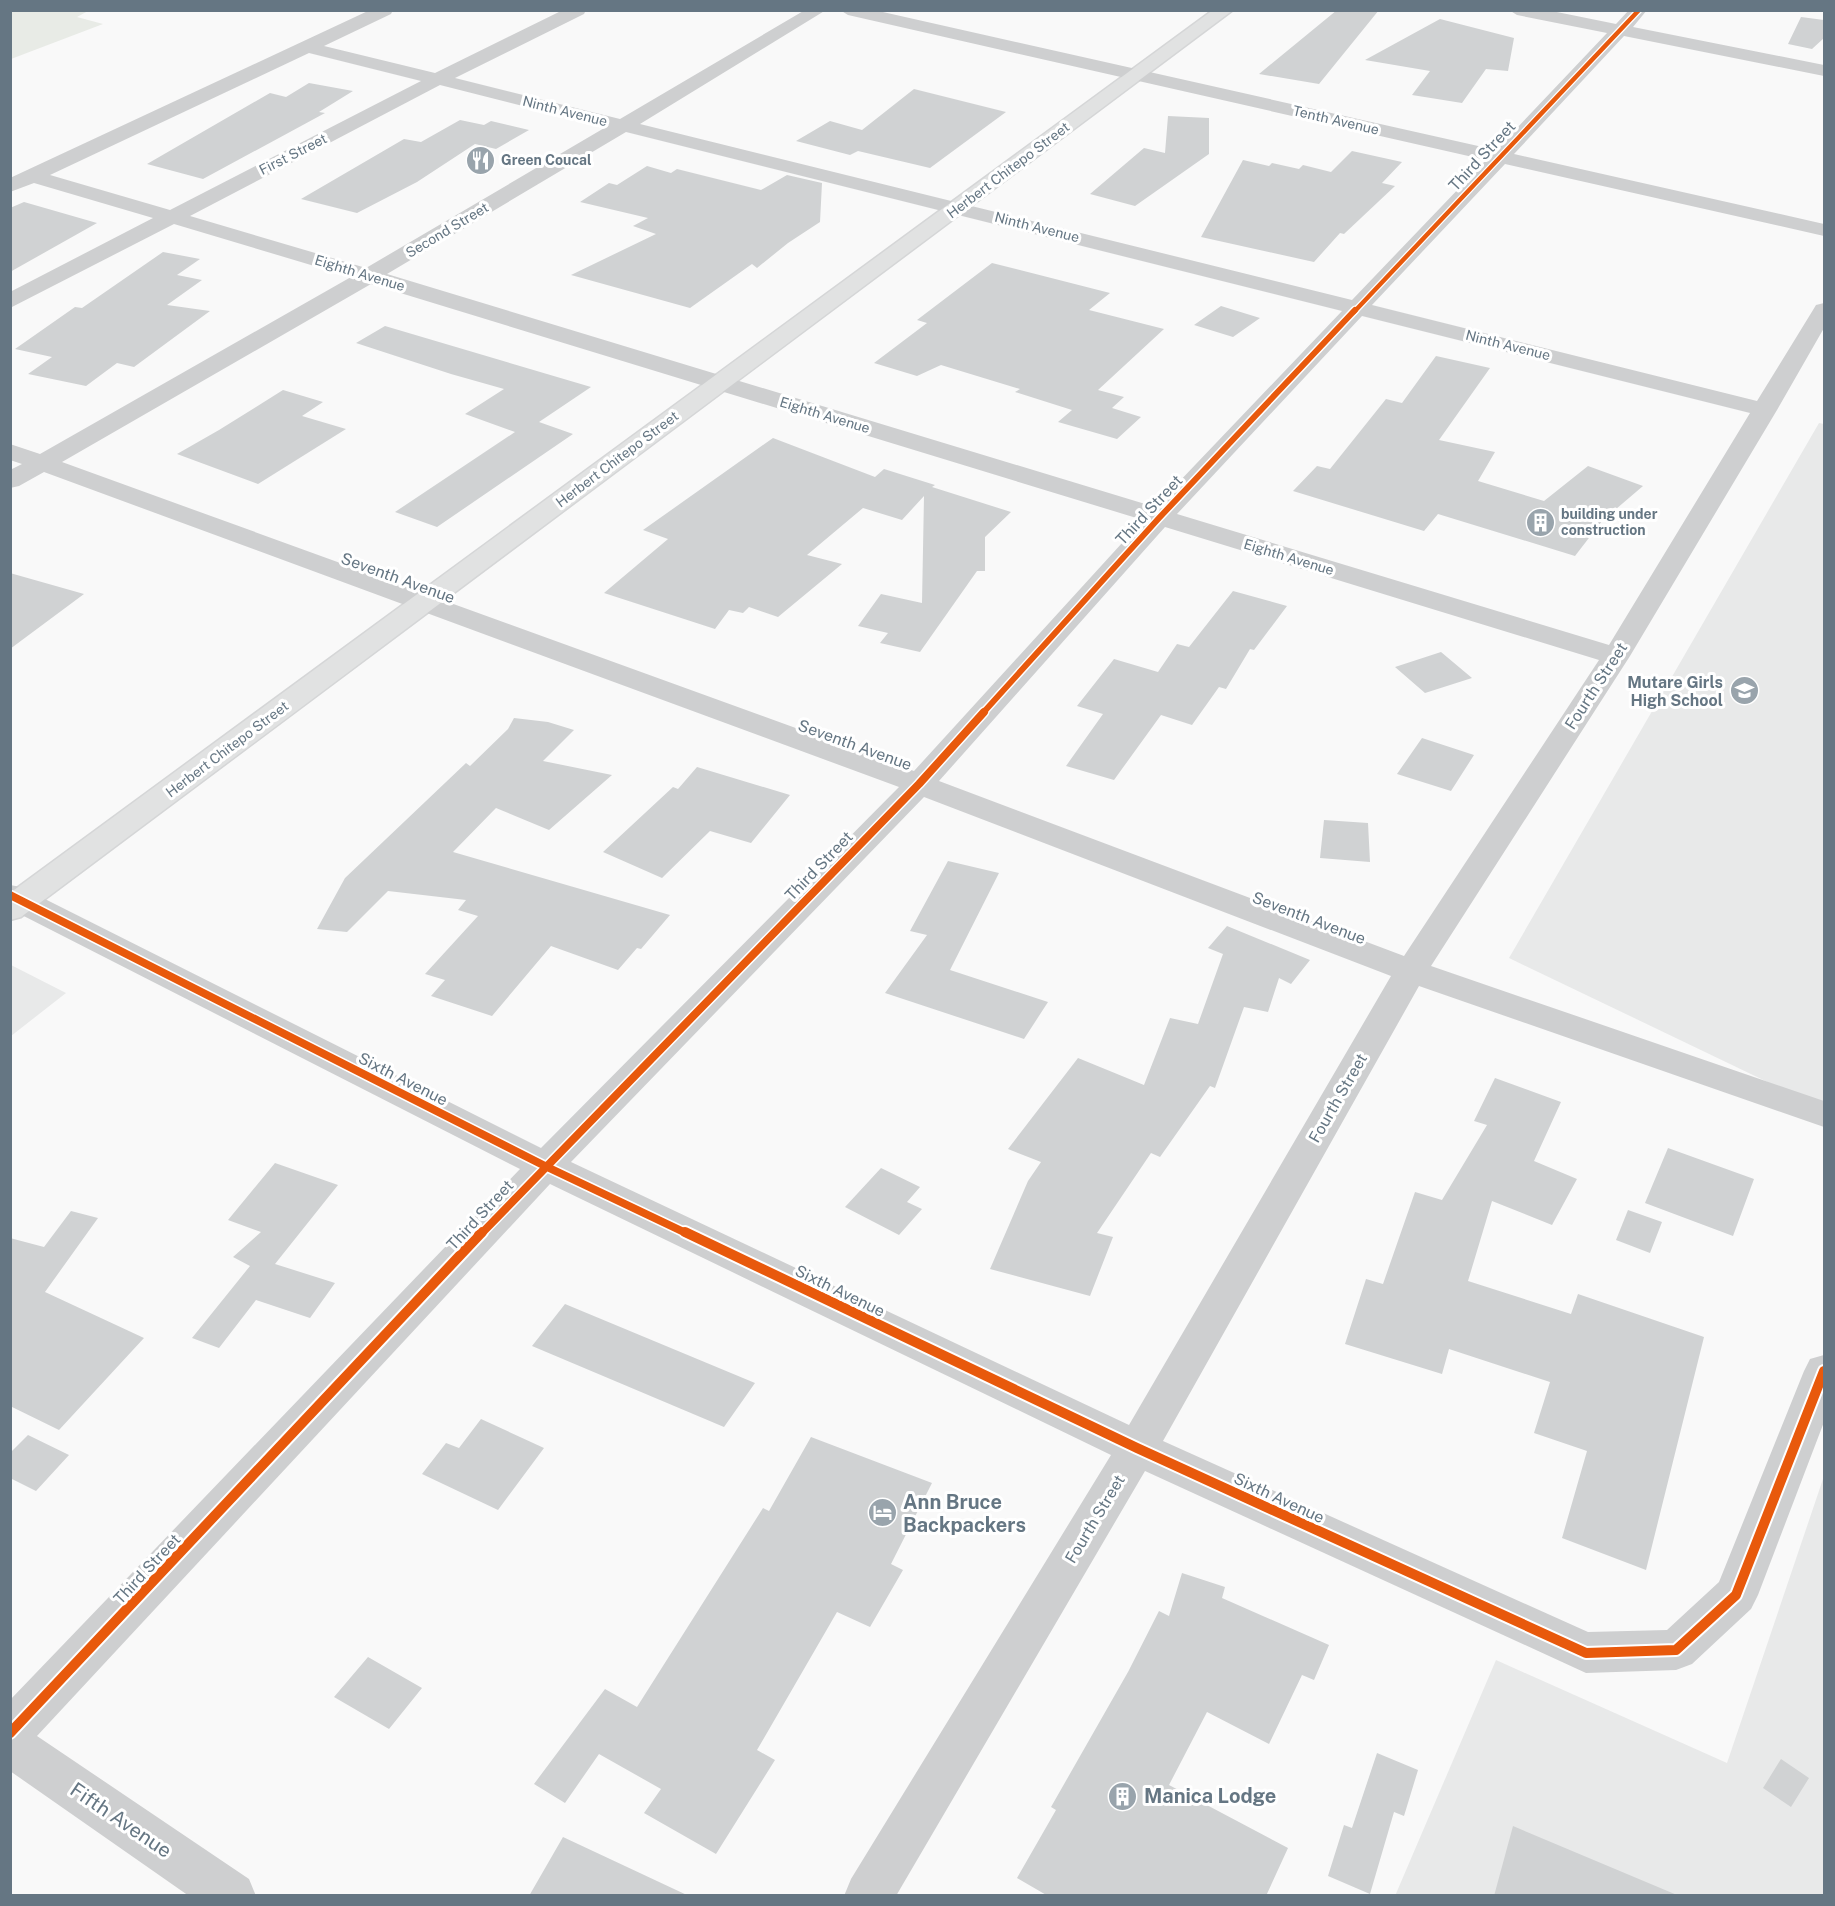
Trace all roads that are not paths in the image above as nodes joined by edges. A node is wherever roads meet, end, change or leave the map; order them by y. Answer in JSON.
{"nodes":[{"id":1,"x":385,"y":10,"type":"edge"},
{"id":2,"x":578,"y":10,"type":"edge"},
{"id":3,"x":818,"y":10,"type":"edge"},
{"id":4,"x":848,"y":10,"type":"edge"},
{"id":5,"x":1225,"y":10,"type":"edge"},
{"id":6,"x":1517,"y":10,"type":"edge"},
{"id":7,"x":1629,"y":21,"type":"edge"},
{"id":8,"x":308,"y":47,"type":"junction"},
{"id":9,"x":1824,"y":70,"type":"edge"},
{"id":10,"x":1136,"y":75,"type":"junction"},
{"id":11,"x":438,"y":79,"type":"junction"},
{"id":12,"x":622,"y":125,"type":"junction"},
{"id":13,"x":1500,"y":157,"type":"junction"},
{"id":14,"x":33,"y":176,"type":"junction"},
{"id":15,"x":10,"y":186,"type":"edge"},
{"id":16,"x":957,"y":207,"type":"junction"},
{"id":17,"x":171,"y":218,"type":"junction"},
{"id":18,"x":1824,"y":230,"type":"edge"},
{"id":19,"x":369,"y":276,"type":"junction"},
{"id":20,"x":10,"y":301,"type":"edge"},
{"id":21,"x":1357,"y":308,"type":"junction"},
{"id":22,"x":1824,"y":310,"type":"edge"},
{"id":23,"x":720,"y":383,"type":"junction"},
{"id":24,"x":1765,"y":410,"type":"junction"},
{"id":25,"x":10,"y":451,"type":"edge"},
{"id":26,"x":42,"y":463,"type":"junction"},
{"id":27,"x":10,"y":481,"type":"edge"},
{"id":28,"x":1159,"y":518,"type":"junction"},
{"id":29,"x":425,"y":602,"type":"junction"},
{"id":30,"x":1616,"y":656,"type":"junction"},
{"id":31,"x":919,"y":784,"type":"junction"},
{"id":32,"x":14,"y":902,"type":"edge"},
{"id":33,"x":1411,"y":970,"type":"junction"},
{"id":34,"x":1824,"y":1114,"type":"edge"},
{"id":35,"x":545,"y":1166,"type":"junction"},
{"id":36,"x":1824,"y":1371,"type":"edge"},
{"id":37,"x":1137,"y":1448,"type":"junction"},
{"id":38,"x":10,"y":1733,"type":"edge"},
{"id":39,"x":10,"y":1744,"type":"edge"},
{"id":40,"x":232,"y":1896,"type":"edge"},
{"id":41,"x":868,"y":1896,"type":"edge"}],
"edges":[{"from":1,"to":8,"type":"street"},
{"from":2,"to":11,"type":"street","name":"First Street"},
{"from":3,"to":12,"type":"street","name":"Second Street"},
{"from":4,"to":10,"type":"street","name":"Tenth Avenue"},
{"from":5,"to":10,"type":"main road","name":"Herbert Chitepo Street"},
{"from":6,"to":7,"type":"street"},
{"from":7,"to":9,"type":"street"},
{"from":7,"to":13,"type":"street","name":"Third Street"},
{"from":8,"to":11,"type":"street","name":"Ninth Avenue"},
{"from":8,"to":14,"type":"street"},
{"from":10,"to":13,"type":"street","name":"Tenth Avenue"},
{"from":10,"to":16,"type":"main road","name":"Herbert Chitepo Street"},
{"from":11,"to":12,"type":"street","name":"Ninth Avenue"},
{"from":11,"to":17,"type":"street","name":"First Street"},
{"from":12,"to":16,"type":"street","name":"Ninth Avenue"},
{"from":12,"to":19,"type":"street","name":"Second Street"},
{"from":13,"to":18,"type":"street","name":"Tenth Avenue"},
{"from":13,"to":21,"type":"street","name":"Third Street"},
{"from":14,"to":15,"type":"street"},
{"from":14,"to":17,"type":"street","name":"Eighth Avenue"},
{"from":16,"to":21,"type":"street","name":"Ninth Avenue"},
{"from":16,"to":23,"type":"main road","name":"Herbert Chitepo Street"},
{"from":17,"to":19,"type":"street","name":"Eighth Avenue"},
{"from":17,"to":20,"type":"street","name":"First Street"},
{"from":19,"to":23,"type":"street","name":"Eighth Avenue"},
{"from":19,"to":26,"type":"street","name":"Second Street"},
{"from":21,"to":24,"type":"street","name":"Ninth Avenue"},
{"from":21,"to":28,"type":"street","name":"Third Street"},
{"from":22,"to":24,"type":"street","name":"Fourth Street"},
{"from":23,"to":28,"type":"street","name":"Eighth Avenue"},
{"from":23,"to":29,"type":"main road","name":"Herbert Chitepo Street"},
{"from":24,"to":30,"type":"street","name":"Fourth Street"},
{"from":25,"to":26,"type":"street","name":"Seventh Avenue"},
{"from":26,"to":27,"type":"street","name":"Second Street"},
{"from":26,"to":29,"type":"street","name":"Seventh Avenue"},
{"from":28,"to":30,"type":"street","name":"Eighth Avenue"},
{"from":28,"to":31,"type":"street","name":"Third Street"},
{"from":29,"to":31,"type":"street","name":"Seventh Avenue"},
{"from":29,"to":32,"type":"main road","name":"Herbert Chitepo Street"},
{"from":30,"to":33,"type":"street","name":"Fourth Street"},
{"from":31,"to":33,"type":"street","name":"Seventh Avenue"},
{"from":31,"to":35,"type":"street","name":"Third Street"},
{"from":32,"to":35,"type":"street","name":"Sixth Avenue"},
{"from":33,"to":34,"type":"street","name":"Seventh Avenue"},
{"from":33,"to":37,"type":"street","name":"Fourth Street"},
{"from":35,"to":37,"type":"street","name":"Sixth Avenue"},
{"from":35,"to":38,"type":"street","name":"Third Street"},
{"from":36,"to":37,"type":"street","name":"Sixth Avenue"},
{"from":37,"to":41,"type":"street","name":"Fourth Street"},
{"from":39,"to":40,"type":"street","name":"Fifth Avenue"}]}
